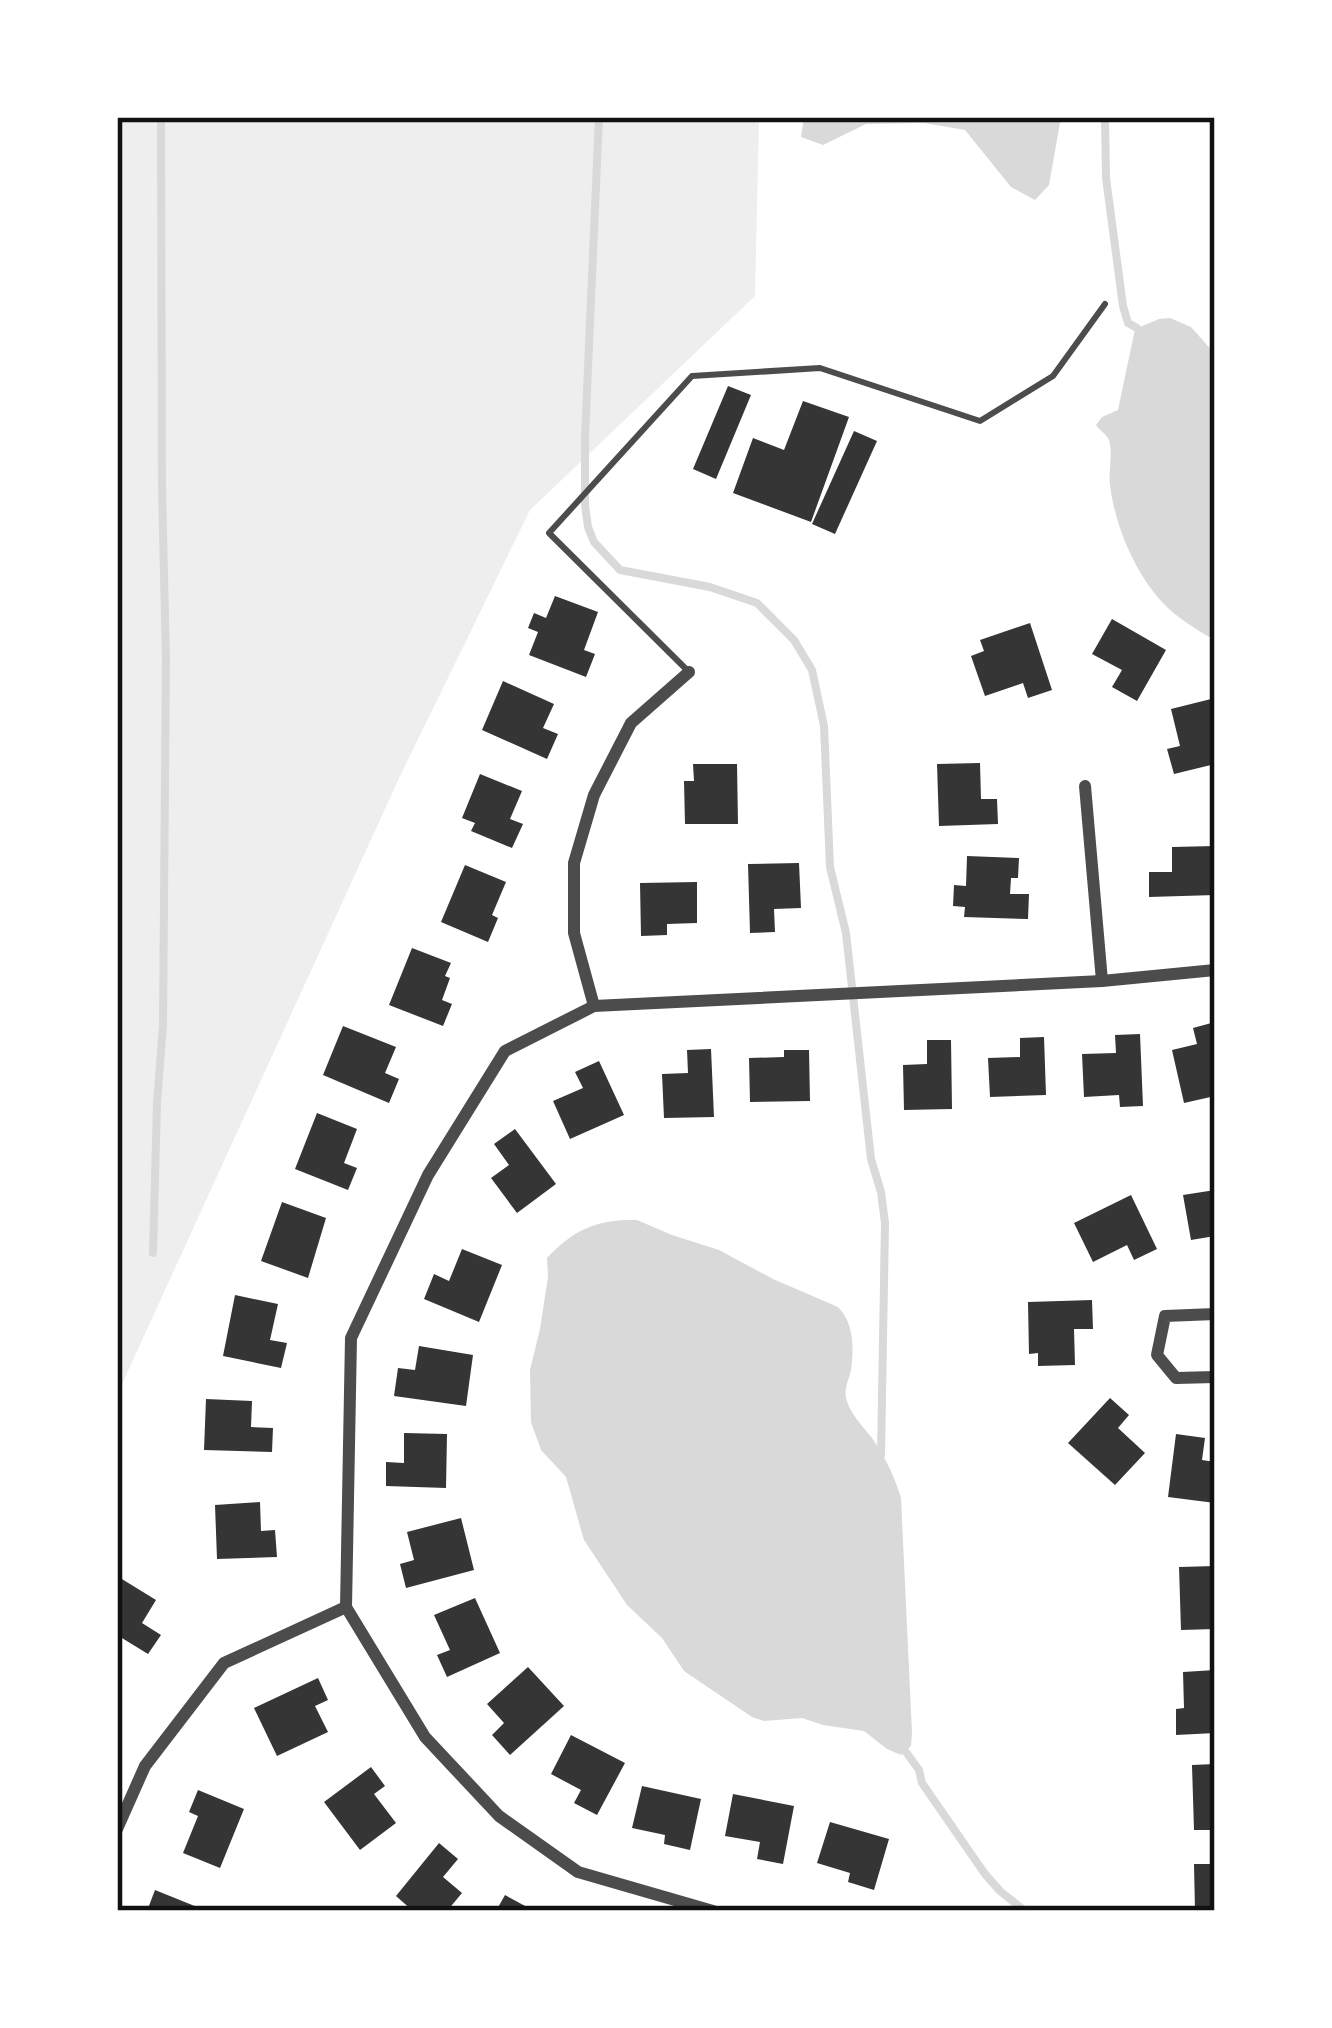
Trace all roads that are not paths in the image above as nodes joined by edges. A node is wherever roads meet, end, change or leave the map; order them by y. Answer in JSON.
{"nodes":[{"id":1,"x":1105,"y":304,"type":"dead end"},
{"id":2,"x":689,"y":672,"type":"joint"},
{"id":3,"x":1085,"y":785,"type":"dead end"},
{"id":4,"x":1215,"y":970,"type":"edge"},
{"id":5,"x":1102,"y":981,"type":"junction"},
{"id":6,"x":593,"y":1006,"type":"junction"},
{"id":7,"x":1215,"y":1314,"type":"edge"},
{"id":8,"x":1215,"y":1377,"type":"edge"},
{"id":9,"x":346,"y":1607,"type":"junction"},
{"id":10,"x":117,"y":1829,"type":"edge"},
{"id":11,"x":713,"y":1911,"type":"edge"}],
"edges":[{"from":1,"to":2,"type":"lane"},
{"from":2,"to":6,"type":"street"},
{"from":3,"to":5,"type":"street"},
{"from":4,"to":5,"type":"street"},
{"from":5,"to":6,"type":"street"},
{"from":6,"to":9,"type":"street"},
{"from":7,"to":8,"type":"street"},
{"from":9,"to":10,"type":"street"},
{"from":9,"to":11,"type":"street"}]}
